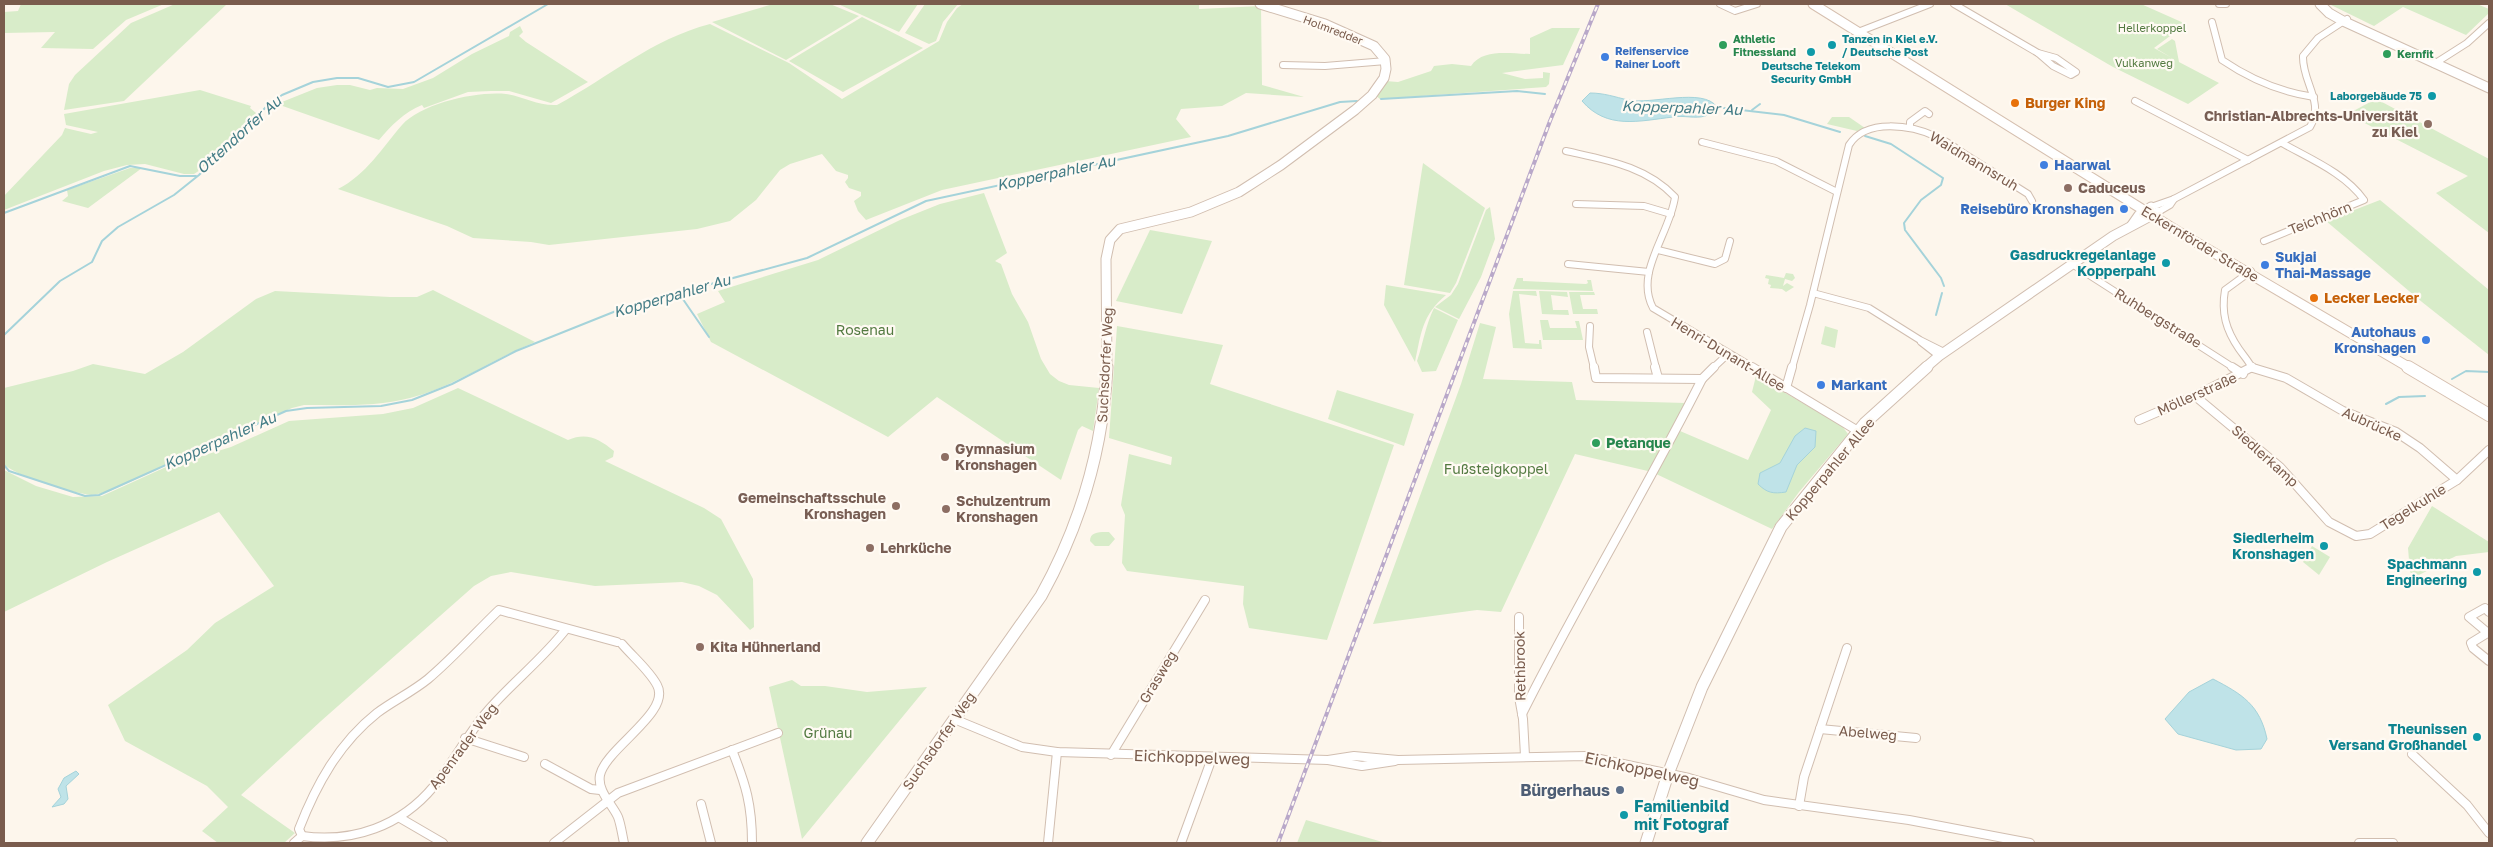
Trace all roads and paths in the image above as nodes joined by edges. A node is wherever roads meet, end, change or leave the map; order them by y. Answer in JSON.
{"nodes":[{"id":1,"x":1260,"y":4,"type":"edge"},
{"id":2,"x":1720,"y":4,"type":"edge"},
{"id":3,"x":1757,"y":4,"type":"edge"},
{"id":4,"x":1813,"y":4,"type":"edge"},
{"id":5,"x":1822,"y":4,"type":"edge"},
{"id":6,"x":1930,"y":4,"type":"edge"},
{"id":7,"x":1954,"y":4,"type":"edge"},
{"id":8,"x":2219,"y":4,"type":"edge"},
{"id":9,"x":2226,"y":4,"type":"edge"},
{"id":10,"x":2321,"y":5,"type":"edge"},
{"id":11,"x":2345,"y":20,"type":"junction"},
{"id":12,"x":2212,"y":22,"type":"dead end"},
{"id":13,"x":2489,"y":22,"type":"edge"},
{"id":14,"x":1861,"y":31,"type":"junction"},
{"id":15,"x":2038,"y":53,"type":"junction"},
{"id":16,"x":1386,"y":61,"type":"junction"},
{"id":17,"x":2436,"y":63,"type":"junction"},
{"id":18,"x":1283,"y":65,"type":"dead end"},
{"id":19,"x":2489,"y":86,"type":"edge"},
{"id":20,"x":2314,"y":97,"type":"junction"},
{"id":21,"x":2135,"y":101,"type":"dead end"},
{"id":22,"x":1929,"y":114,"type":"dead end"},
{"id":23,"x":1910,"y":128,"type":"junction"},
{"id":24,"x":1702,"y":142,"type":"dead end"},
{"id":25,"x":2282,"y":143,"type":"junction"},
{"id":26,"x":1566,"y":151,"type":"dead end"},
{"id":27,"x":2248,"y":160,"type":"junction"},
{"id":28,"x":1837,"y":192,"type":"junction"},
{"id":29,"x":2032,"y":201,"type":"dead end"},
{"id":30,"x":1576,"y":204,"type":"dead end"},
{"id":31,"x":2152,"y":212,"type":"junction"},
{"id":32,"x":1671,"y":214,"type":"junction"},
{"id":33,"x":2264,"y":240,"type":"dead end"},
{"id":34,"x":1730,"y":242,"type":"dead end"},
{"id":35,"x":1658,"y":250,"type":"junction"},
{"id":36,"x":1568,"y":264,"type":"dead end"},
{"id":37,"x":2072,"y":264,"type":"junction"},
{"id":38,"x":2249,"y":271,"type":"junction"},
{"id":39,"x":1649,"y":272,"type":"junction"},
{"id":40,"x":1813,"y":293,"type":"junction"},
{"id":41,"x":1590,"y":326,"type":"dead end"},
{"id":42,"x":1647,"y":332,"type":"dead end"},
{"id":43,"x":1728,"y":354,"type":"junction"},
{"id":44,"x":1942,"y":354,"type":"junction"},
{"id":45,"x":2253,"y":368,"type":"junction"},
{"id":46,"x":2243,"y":374,"type":"junction"},
{"id":47,"x":1658,"y":378,"type":"junction"},
{"id":48,"x":1702,"y":379,"type":"junction"},
{"id":49,"x":1786,"y":388,"type":"junction"},
{"id":50,"x":2195,"y":396,"type":"junction"},
{"id":51,"x":2489,"y":409,"type":"edge"},
{"id":52,"x":2489,"y":416,"type":"edge"},
{"id":53,"x":2139,"y":420,"type":"dead end"},
{"id":54,"x":1858,"y":432,"type":"junction"},
{"id":55,"x":2489,"y":450,"type":"edge"},
{"id":56,"x":2457,"y":480,"type":"junction"},
{"id":57,"x":2329,"y":522,"type":"joint"},
{"id":58,"x":1204,"y":600,"type":"dead end"},
{"id":59,"x":2489,"y":612,"type":"edge"},
{"id":60,"x":1519,"y":618,"type":"dead end"},
{"id":61,"x":566,"y":629,"type":"junction"},
{"id":62,"x":2489,"y":632,"type":"edge"},
{"id":63,"x":1847,"y":648,"type":"dead end"},
{"id":64,"x":2489,"y":662,"type":"edge"},
{"id":65,"x":1522,"y":714,"type":"junction"},
{"id":66,"x":954,"y":720,"type":"junction"},
{"id":67,"x":1820,"y":729,"type":"junction"},
{"id":68,"x":778,"y":733,"type":"dead end"},
{"id":69,"x":465,"y":738,"type":"junction"},
{"id":70,"x":1916,"y":738,"type":"dead end"},
{"id":71,"x":732,"y":750,"type":"junction"},
{"id":72,"x":1057,"y":752,"type":"junction"},
{"id":73,"x":2412,"y":754,"type":"dead end"},
{"id":74,"x":1111,"y":755,"type":"junction"},
{"id":75,"x":1525,"y":756,"type":"junction"},
{"id":76,"x":524,"y":757,"type":"dead end"},
{"id":77,"x":1212,"y":758,"type":"junction"},
{"id":78,"x":544,"y":764,"type":"dead end"},
{"id":79,"x":1668,"y":774,"type":"junction"},
{"id":80,"x":600,"y":790,"type":"junction"},
{"id":81,"x":608,"y":799,"type":"junction"},
{"id":82,"x":701,"y":804,"type":"dead end"},
{"id":83,"x":1799,"y":806,"type":"junction"},
{"id":84,"x":400,"y":818,"type":"junction"},
{"id":85,"x":2489,"y":833,"type":"edge"},
{"id":86,"x":302,"y":836,"type":"junction"},
{"id":87,"x":294,"y":843,"type":"edge"},
{"id":88,"x":443,"y":843,"type":"edge"},
{"id":89,"x":554,"y":843,"type":"edge"},
{"id":90,"x":624,"y":843,"type":"edge"},
{"id":91,"x":711,"y":843,"type":"edge"},
{"id":92,"x":752,"y":843,"type":"edge"},
{"id":93,"x":867,"y":843,"type":"edge"},
{"id":94,"x":1048,"y":843,"type":"edge"},
{"id":95,"x":1181,"y":843,"type":"edge"},
{"id":96,"x":1646,"y":843,"type":"edge"},
{"id":97,"x":2030,"y":843,"type":"edge"},
{"id":98,"x":2359,"y":843,"type":"edge"},
{"id":99,"x":2366,"y":843,"type":"edge"},
{"id":100,"x":2393,"y":843,"type":"edge"}],
"edges":[{"from":1,"to":16,"type":"street","name":"Holmredder"},
{"from":2,"to":3,"type":"street"},
{"from":4,"to":14,"type":"main road","name":"Eckernförder Straße"},
{"from":5,"to":14,"type":"main road","name":"Eckernförder Straße"},
{"from":6,"to":14,"type":"street"},
{"from":7,"to":15,"type":"street"},
{"from":8,"to":9,"type":"street"},
{"from":10,"to":11,"type":"street"},
{"from":11,"to":17,"type":"street"},
{"from":11,"to":20,"type":"street"},
{"from":12,"to":20,"type":"street"},
{"from":13,"to":17,"type":"street"},
{"from":14,"to":31,"type":"main road","name":"Eckernförder Straße"},
{"from":15,"to":15,"type":"street"},
{"from":16,"to":18,"type":"street"},
{"from":16,"to":66,"type":"street","name":"Suchsdorfer Weg"},
{"from":17,"to":19,"type":"street"},
{"from":20,"to":25,"type":"street"},
{"from":21,"to":27,"type":"street"},
{"from":22,"to":23,"type":"street","name":"Waidmannsruh"},
{"from":23,"to":28,"type":"street","name":"Waidmannsruh"},
{"from":23,"to":29,"type":"street","name":"Waidmannsruh"},
{"from":24,"to":28,"type":"street"},
{"from":25,"to":27,"type":"street"},
{"from":25,"to":33,"type":"street","name":"Teichhörn"},
{"from":26,"to":32,"type":"street","name":"Henri-Dunant-Allee"},
{"from":27,"to":31,"type":"street"},
{"from":28,"to":40,"type":"street"},
{"from":30,"to":32,"type":"street"},
{"from":31,"to":37,"type":"street","name":"Kopperpahler Allee"},
{"from":31,"to":38,"type":"main road","name":"Eckernförder Straße"},
{"from":32,"to":35,"type":"street","name":"Henri-Dunant-Allee"},
{"from":34,"to":35,"type":"street"},
{"from":35,"to":39,"type":"street","name":"Henri-Dunant-Allee"},
{"from":36,"to":39,"type":"street"},
{"from":37,"to":44,"type":"street","name":"Kopperpahler Allee"},
{"from":37,"to":46,"type":"street","name":"Ruhbergstraße"},
{"from":38,"to":45,"type":"street","name":"Möllerstraße"},
{"from":38,"to":51,"type":"main road","name":"Eckernförder Straße"},
{"from":38,"to":52,"type":"main road","name":"Eckernförder Straße"},
{"from":39,"to":43,"type":"street","name":"Henri-Dunant-Allee"},
{"from":40,"to":44,"type":"street"},
{"from":40,"to":49,"type":"street"},
{"from":41,"to":47,"type":"street"},
{"from":42,"to":47,"type":"street"},
{"from":43,"to":48,"type":"street"},
{"from":43,"to":49,"type":"street","name":"Henri-Dunant-Allee"},
{"from":44,"to":54,"type":"street","name":"Kopperpahler Allee"},
{"from":45,"to":46,"type":"street","name":"Möllerstraße"},
{"from":45,"to":56,"type":"street","name":"Aubrücke"},
{"from":46,"to":50,"type":"street","name":"Möllerstraße"},
{"from":47,"to":48,"type":"street"},
{"from":48,"to":65,"type":"street"},
{"from":49,"to":54,"type":"street","name":"Henri-Dunant-Allee"},
{"from":50,"to":53,"type":"street","name":"Möllerstraße"},
{"from":50,"to":57,"type":"street","name":"Siedlerkamp"},
{"from":54,"to":79,"type":"street","name":"Kopperpahler Allee"},
{"from":55,"to":56,"type":"street","name":"Tegelkuhle"},
{"from":56,"to":57,"type":"street","name":"Tegelkuhle"},
{"from":58,"to":74,"type":"street","name":"Grasweg"},
{"from":59,"to":62,"type":"street"},
{"from":60,"to":65,"type":"street","name":"Rethbrook"},
{"from":61,"to":69,"type":"street","name":"Apenrader Weg"},
{"from":61,"to":80,"type":"street"},
{"from":61,"to":86,"type":"street"},
{"from":62,"to":64,"type":"street"},
{"from":63,"to":67,"type":"street","name":"Abelweg"},
{"from":65,"to":75,"type":"street"},
{"from":66,"to":72,"type":"street","name":"Eichkoppelweg"},
{"from":66,"to":93,"type":"street","name":"Suchsdorfer Weg"},
{"from":67,"to":70,"type":"street","name":"Abelweg"},
{"from":67,"to":83,"type":"street","name":"Abelweg"},
{"from":68,"to":71,"type":"street"},
{"from":69,"to":76,"type":"street"},
{"from":69,"to":84,"type":"street","name":"Apenrader Weg"},
{"from":71,"to":81,"type":"street"},
{"from":71,"to":92,"type":"street"},
{"from":72,"to":74,"type":"street","name":"Eichkoppelweg"},
{"from":72,"to":94,"type":"street"},
{"from":73,"to":85,"type":"street"},
{"from":74,"to":77,"type":"street","name":"Eichkoppelweg"},
{"from":75,"to":77,"type":"street","name":"Eichkoppelweg"},
{"from":75,"to":79,"type":"street","name":"Eichkoppelweg"},
{"from":77,"to":95,"type":"street"},
{"from":78,"to":80,"type":"street"},
{"from":79,"to":83,"type":"street","name":"Eichkoppelweg"},
{"from":79,"to":96,"type":"street","name":"Kopperpahler Allee"},
{"from":80,"to":81,"type":"street"},
{"from":81,"to":89,"type":"street"},
{"from":81,"to":90,"type":"street"},
{"from":82,"to":91,"type":"street"},
{"from":83,"to":97,"type":"street","name":"Eichkoppelweg"},
{"from":84,"to":86,"type":"street","name":"Apenrader Weg"},
{"from":84,"to":88,"type":"street"},
{"from":86,"to":87,"type":"street"},
{"from":98,"to":99,"type":"street"},
{"from":99,"to":100,"type":"street"}]}
